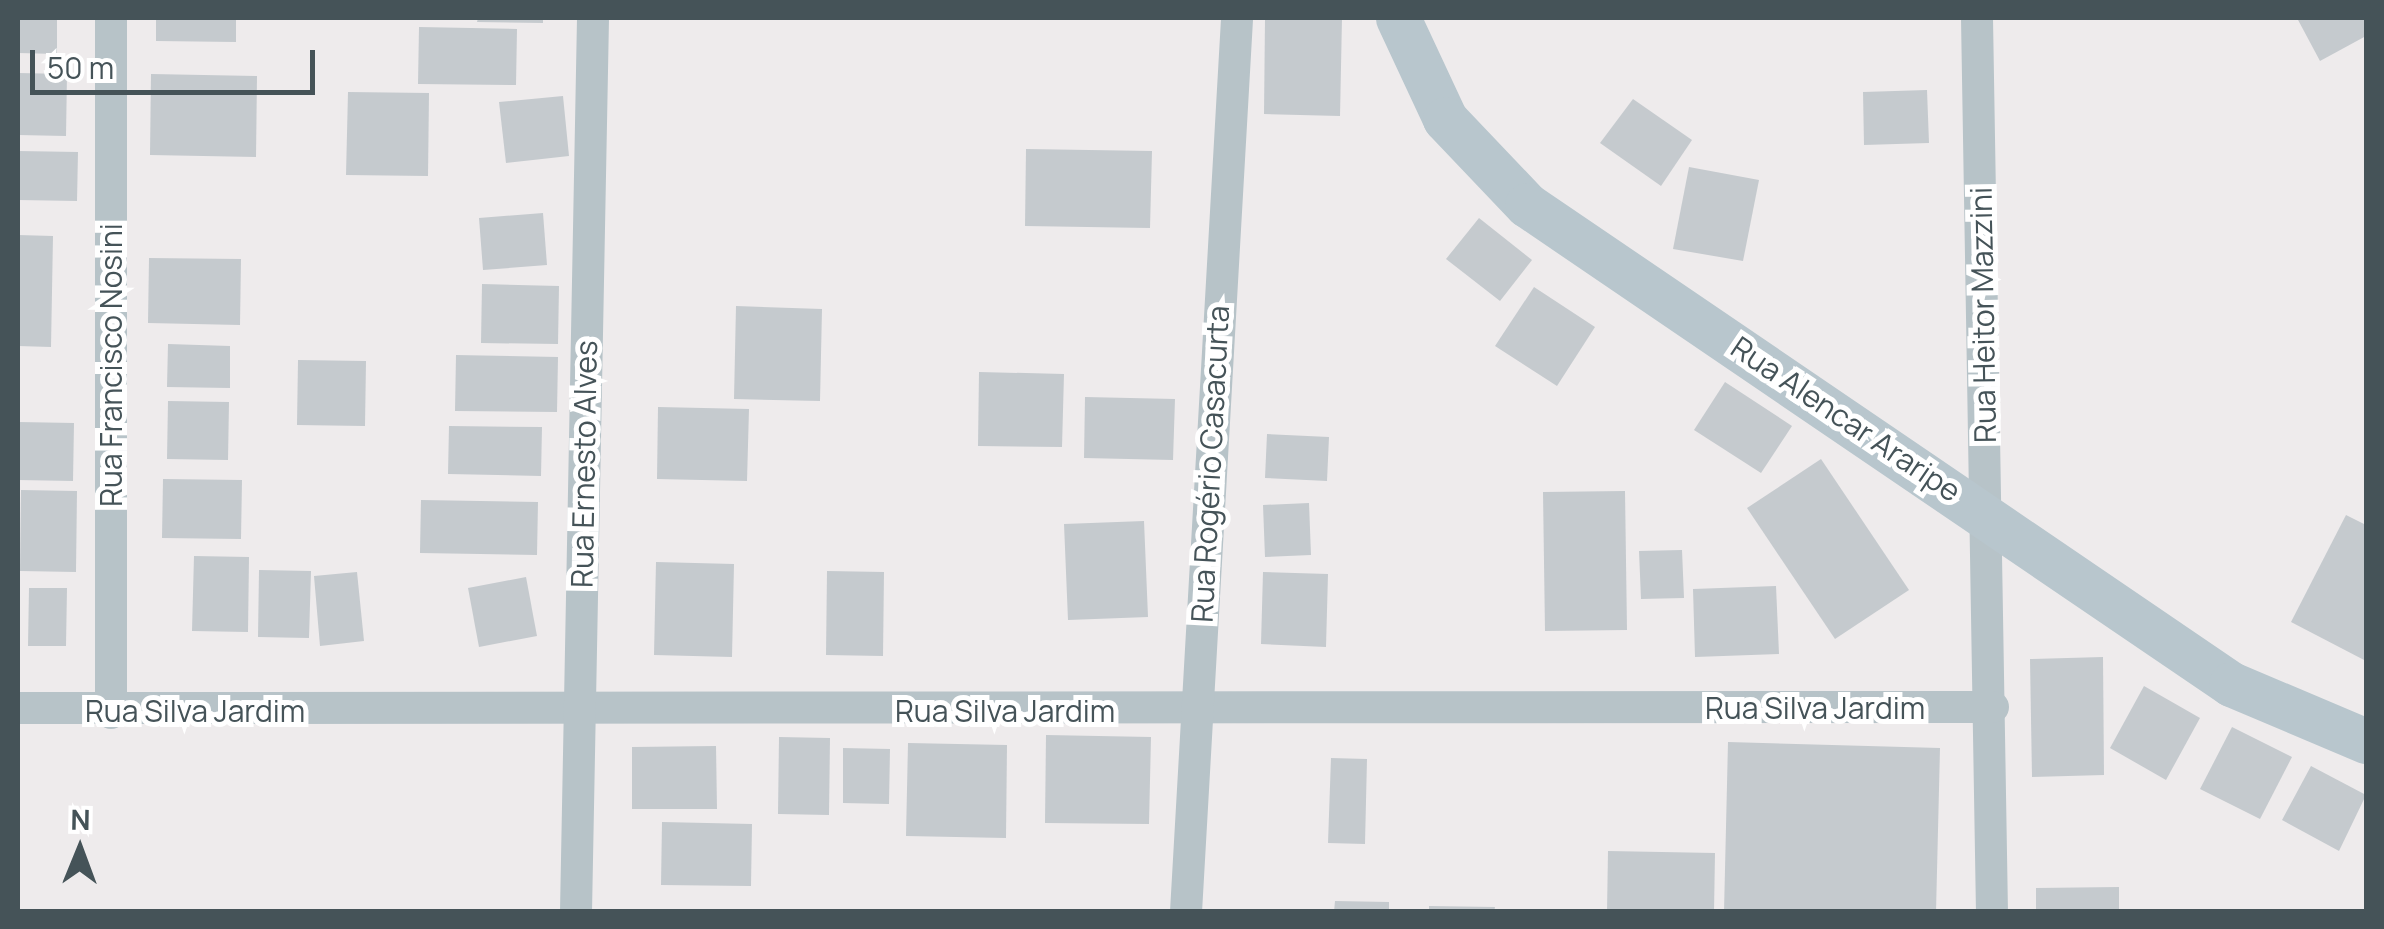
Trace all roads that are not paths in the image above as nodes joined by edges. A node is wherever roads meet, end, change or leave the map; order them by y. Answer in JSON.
{"nodes":[{"id":1,"x":112,"y":18,"type":"edge"},
{"id":2,"x":593,"y":18,"type":"edge"},
{"id":3,"x":1237,"y":18,"type":"edge"},
{"id":4,"x":1398,"y":18,"type":"edge"},
{"id":5,"x":1976,"y":18,"type":"edge"},
{"id":6,"x":1987,"y":514,"type":"junction"},
{"id":7,"x":1993,"y":707,"type":"junction"},
{"id":8,"x":18,"y":708,"type":"edge"},
{"id":9,"x":580,"y":708,"type":"junction"},
{"id":10,"x":1194,"y":712,"type":"junction"},
{"id":11,"x":110,"y":713,"type":"junction"},
{"id":12,"x":2366,"y":741,"type":"edge"},
{"id":13,"x":576,"y":912,"type":"edge"},
{"id":14,"x":1186,"y":912,"type":"edge"},
{"id":15,"x":1992,"y":912,"type":"edge"}],
"edges":[{"from":1,"to":11,"type":"street","name":"Rua Francisco Nosini"},
{"from":2,"to":9,"type":"street","name":"Rua Ernesto Alves"},
{"from":3,"to":10,"type":"street","name":"Rua Rogério Casacurta"},
{"from":4,"to":6,"type":"main road","name":"Rua Alencar Araripe"},
{"from":5,"to":6,"type":"street","name":"Rua Heitor Mazzini"},
{"from":6,"to":7,"type":"street","name":"Rua Heitor Mazzini"},
{"from":6,"to":12,"type":"main road","name":"Rua Alencar Araripe"},
{"from":7,"to":10,"type":"street","name":"Rua Silva Jardim"},
{"from":7,"to":15,"type":"street","name":"Rua Heitor Mazzini"},
{"from":8,"to":11,"type":"street","name":"Rua Silva Jardim"},
{"from":9,"to":10,"type":"street","name":"Rua Silva Jardim"},
{"from":9,"to":11,"type":"street","name":"Rua Silva Jardim"},
{"from":9,"to":13,"type":"street","name":"Rua Ernesto Alves"},
{"from":10,"to":14,"type":"street","name":"Rua Rogério Casacurta"}]}
